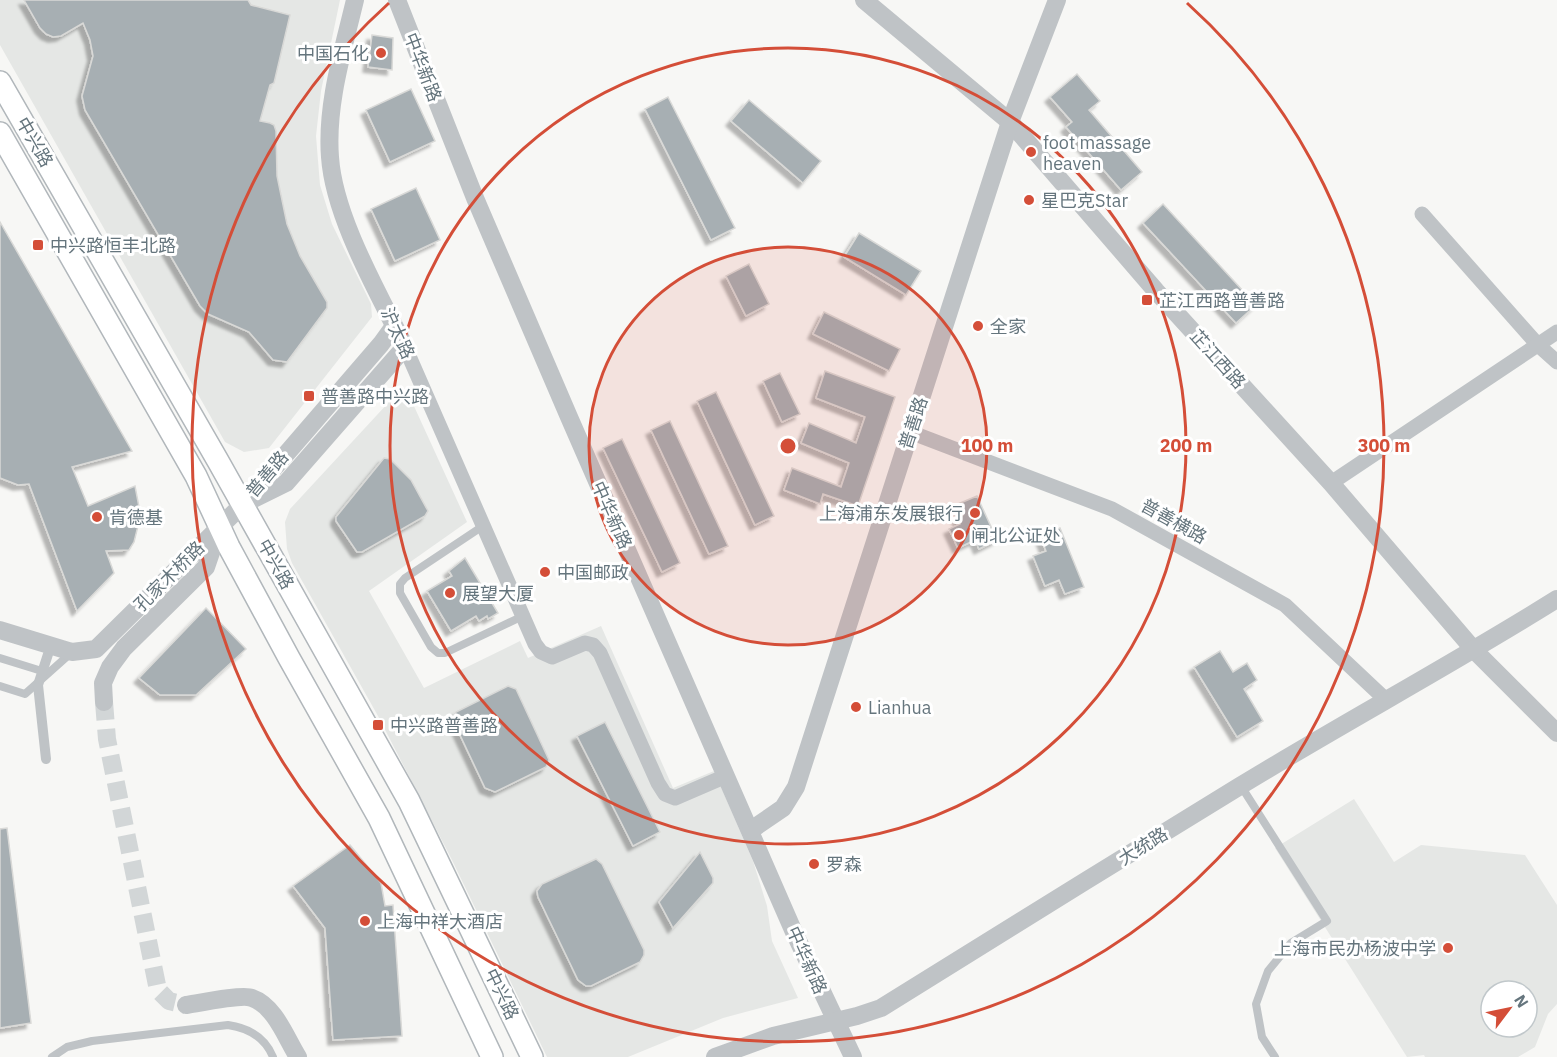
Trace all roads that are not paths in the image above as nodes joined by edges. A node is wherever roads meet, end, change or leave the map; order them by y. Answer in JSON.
{"nodes":[{"id":1,"x":355,"y":0,"type":"edge"},
{"id":2,"x":397,"y":0,"type":"edge"},
{"id":3,"x":864,"y":0,"type":"edge"},
{"id":4,"x":1056,"y":0,"type":"edge"},
{"id":5,"x":0,"y":82,"type":"edge"},
{"id":6,"x":1010,"y":122,"type":"junction"},
{"id":7,"x":0,"y":133,"type":"edge"},
{"id":8,"x":1422,"y":214,"type":"dead end"},
{"id":9,"x":394,"y":326,"type":"junction"},
{"id":10,"x":1557,"y":332,"type":"edge"},
{"id":11,"x":1538,"y":345,"type":"junction"},
{"id":12,"x":405,"y":347,"type":"junction"},
{"id":13,"x":1557,"y":362,"type":"edge"},
{"id":14,"x":910,"y":432,"type":"junction"},
{"id":15,"x":1331,"y":483,"type":"junction"},
{"id":16,"x":243,"y":504,"type":"junction"},
{"id":17,"x":221,"y":525,"type":"junction"},
{"id":18,"x":483,"y":526,"type":"junction"},
{"id":19,"x":1557,"y":599,"type":"edge"},
{"id":20,"x":523,"y":616,"type":"junction"},
{"id":21,"x":0,"y":630,"type":"edge"},
{"id":22,"x":51,"y":645,"type":"junction"},
{"id":23,"x":1474,"y":650,"type":"junction"},
{"id":24,"x":72,"y":652,"type":"junction"},
{"id":25,"x":0,"y":658,"type":"edge"},
{"id":26,"x":44,"y":675,"type":"junction"},
{"id":27,"x":0,"y":686,"type":"edge"},
{"id":28,"x":1385,"y":699,"type":"junction"},
{"id":29,"x":104,"y":702,"type":"tunnel mouth"},
{"id":30,"x":1557,"y":733,"type":"edge"},
{"id":31,"x":46,"y":759,"type":"dead end"},
{"id":32,"x":726,"y":776,"type":"junction"},
{"id":33,"x":1240,"y":785,"type":"junction"},
{"id":34,"x":751,"y":830,"type":"junction"},
{"id":35,"x":186,"y":1005,"type":"tunnel mouth"},
{"id":36,"x":835,"y":1022,"type":"junction"},
{"id":37,"x":52,"y":1057,"type":"edge"},
{"id":38,"x":273,"y":1057,"type":"edge"},
{"id":39,"x":298,"y":1057,"type":"edge"},
{"id":40,"x":492,"y":1057,"type":"edge"},
{"id":41,"x":532,"y":1057,"type":"edge"},
{"id":42,"x":715,"y":1057,"type":"edge"},
{"id":43,"x":853,"y":1057,"type":"edge"},
{"id":44,"x":1275,"y":1057,"type":"edge"}],
"edges":[{"from":1,"to":9,"type":"street","name":"沪太路"},
{"from":2,"to":32,"type":"street","name":"中华新路"},
{"from":3,"to":6,"type":"street","name":"芷江西路"},
{"from":4,"to":6,"type":"street","name":"普善路"},
{"from":5,"to":16,"type":"main road","name":"中兴路"},
{"from":6,"to":14,"type":"street","name":"普善路"},
{"from":6,"to":15,"type":"street","name":"芷江西路"},
{"from":7,"to":17,"type":"main road","name":"中兴路"},
{"from":8,"to":11,"type":"street"},
{"from":9,"to":12,"type":"street","name":"沪太路"},
{"from":9,"to":16,"type":"street","name":"普善路"},
{"from":10,"to":11,"type":"street"},
{"from":11,"to":13,"type":"street"},
{"from":11,"to":15,"type":"street"},
{"from":12,"to":16,"type":"street","name":"普善路"},
{"from":12,"to":18,"type":"street","name":"沪太路"},
{"from":14,"to":28,"type":"street","name":"普善横路"},
{"from":14,"to":34,"type":"street","name":"普善路"},
{"from":15,"to":23,"type":"street","name":"芷江西路"},
{"from":16,"to":17,"type":"street","name":"孔家木桥路"},
{"from":16,"to":41,"type":"main road","name":"中兴路"},
{"from":17,"to":24,"type":"street","name":"孔家木桥路"},
{"from":17,"to":29,"type":"street"},
{"from":17,"to":40,"type":"main road","name":"中兴路"},
{"from":18,"to":20,"type":"street","name":"沪太路"},
{"from":18,"to":20,"type":"lane"},
{"from":19,"to":23,"type":"street","name":"大统路"},
{"from":20,"to":32,"type":"street","name":"沪太路"},
{"from":21,"to":22,"type":"street"},
{"from":22,"to":24,"type":"street"},
{"from":22,"to":26,"type":"street"},
{"from":23,"to":28,"type":"street","name":"大统路"},
{"from":23,"to":30,"type":"street","name":"芷江西路"},
{"from":24,"to":26,"type":"lane"},
{"from":25,"to":26,"type":"lane"},
{"from":26,"to":27,"type":"lane"},
{"from":26,"to":31,"type":"street"},
{"from":28,"to":33,"type":"street","name":"大统路"},
{"from":32,"to":34,"type":"street","name":"中华新路"},
{"from":33,"to":36,"type":"street","name":"大统路"},
{"from":33,"to":44,"type":"lane"},
{"from":34,"to":36,"type":"street","name":"中华新路"},
{"from":35,"to":39,"type":"street"},
{"from":36,"to":42,"type":"street","name":"大统路"},
{"from":36,"to":43,"type":"street","name":"中华新路"},
{"from":37,"to":38,"type":"lane"}]}
